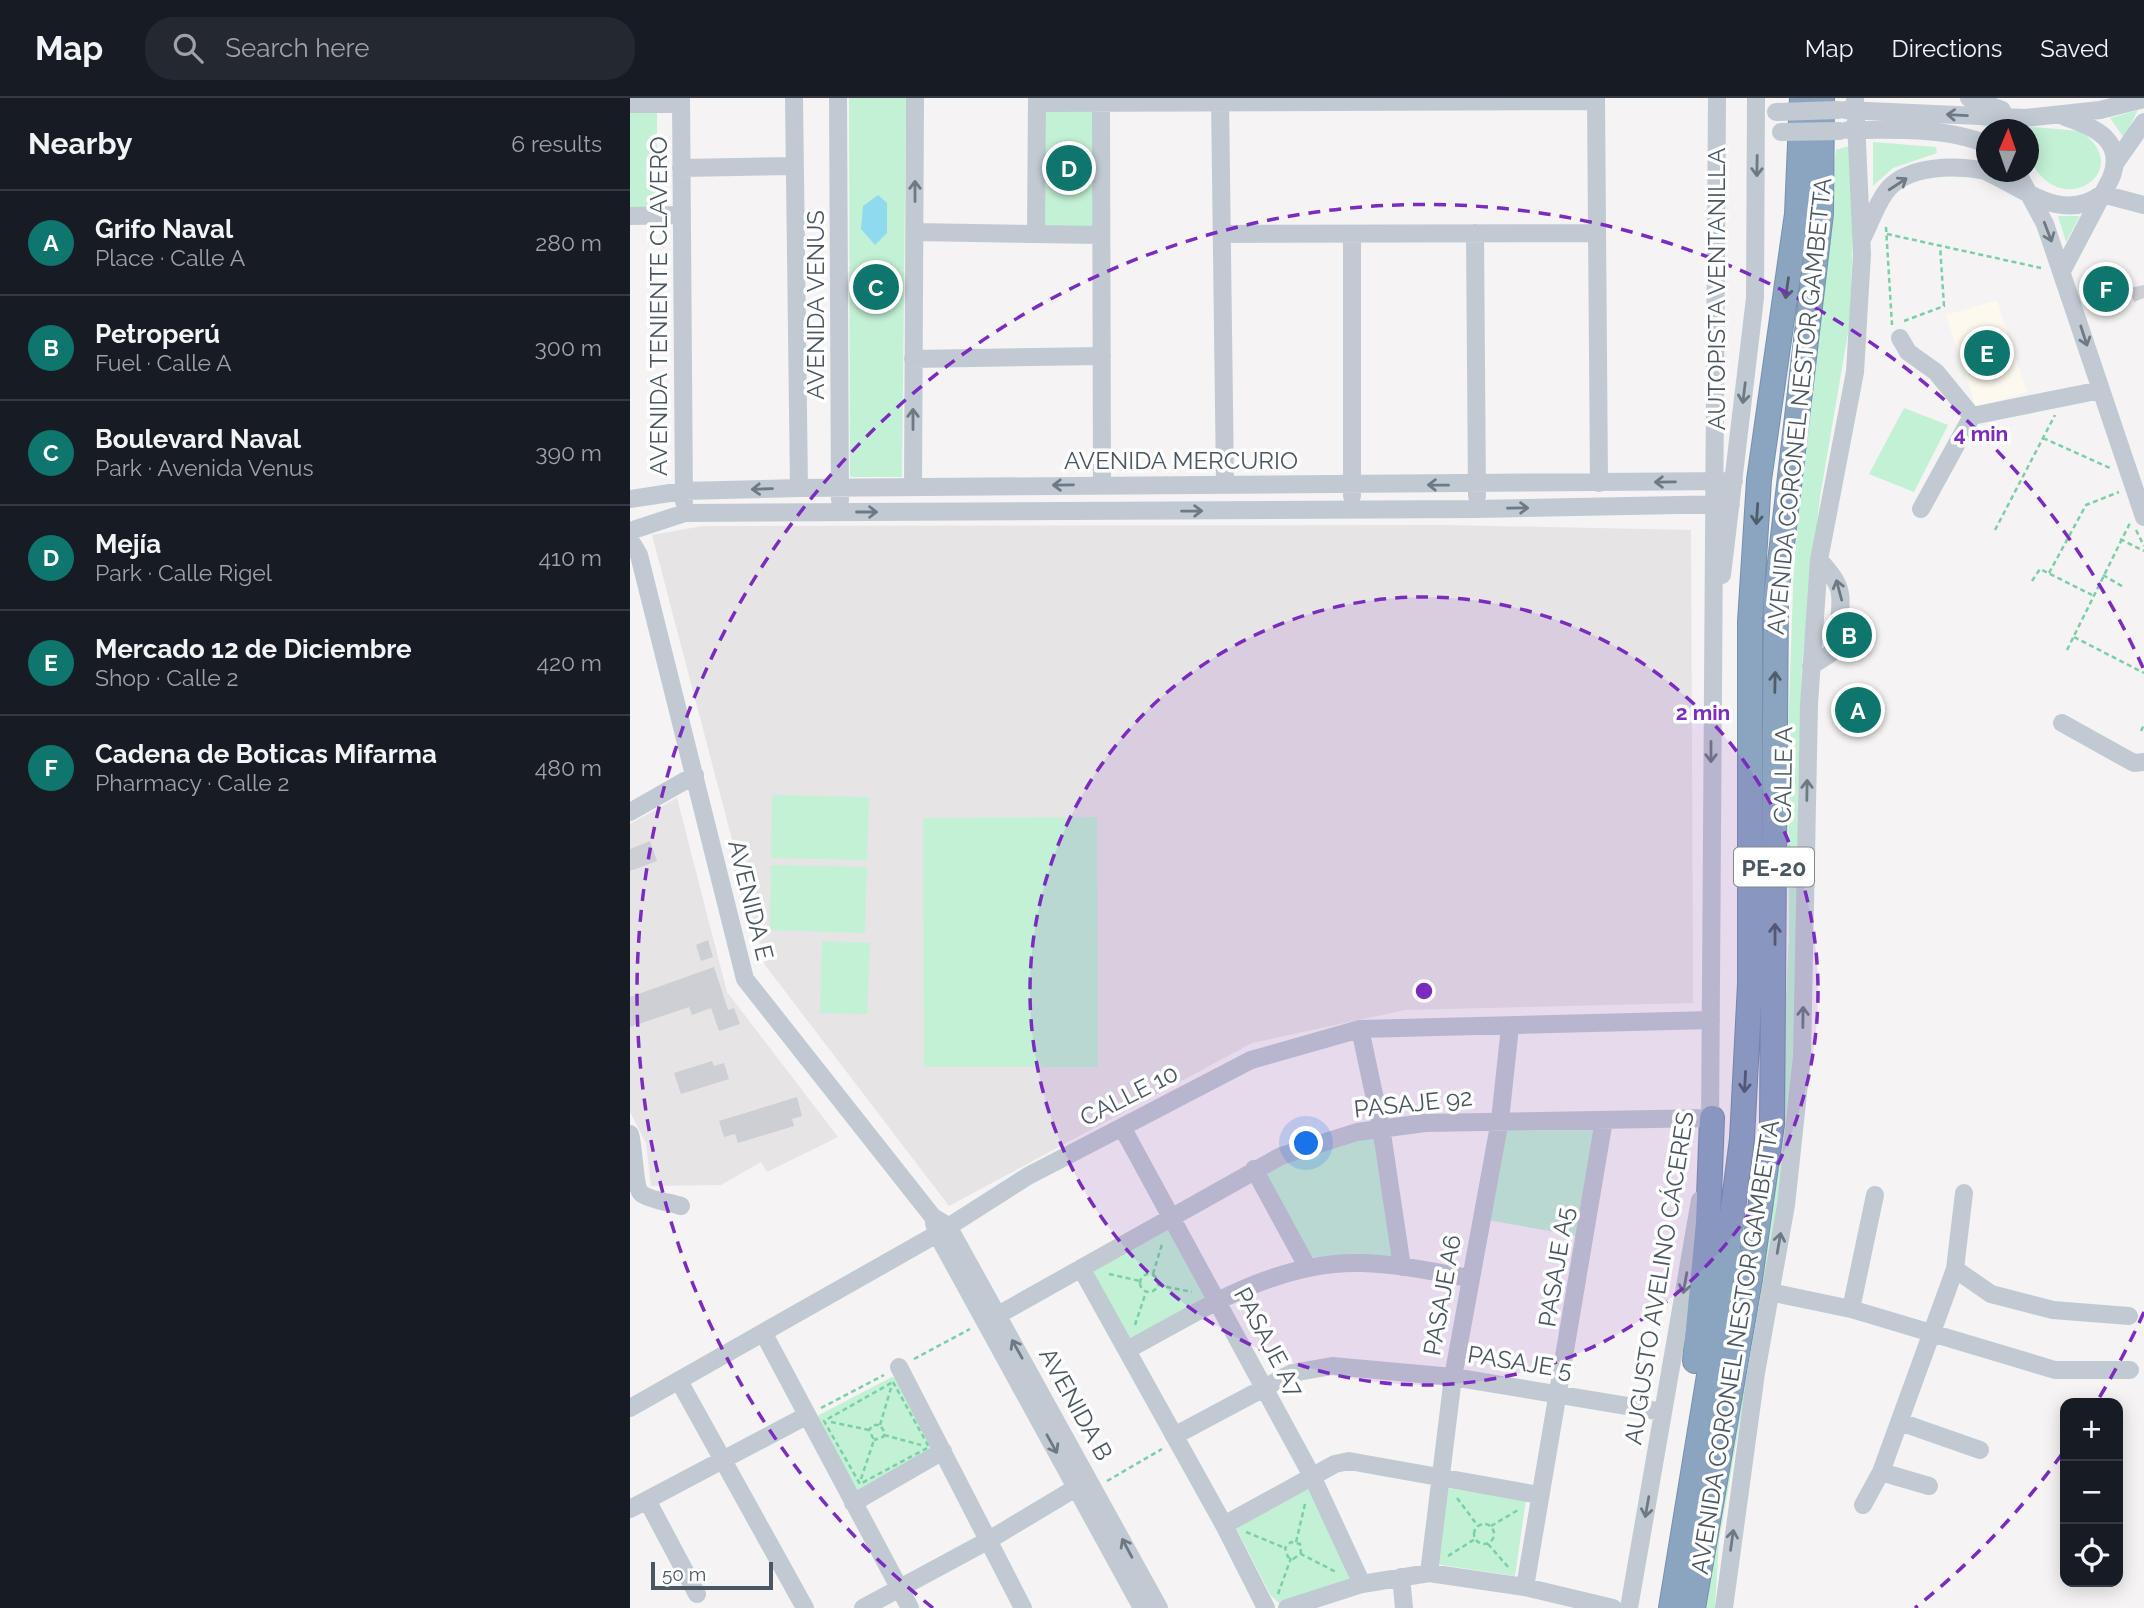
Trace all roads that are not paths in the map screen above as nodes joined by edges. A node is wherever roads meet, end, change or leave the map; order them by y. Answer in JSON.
{"nodes":[{"id":1,"x":794,"y":98,"type":"edge"},
{"id":2,"x":838,"y":98,"type":"edge"},
{"id":3,"x":915,"y":98,"type":"edge"},
{"id":4,"x":1717,"y":98,"type":"edge"},
{"id":5,"x":1802,"y":98,"type":"edge"},
{"id":6,"x":1969,"y":98,"type":"edge"},
{"id":7,"x":2144,"y":99,"type":"edge"},
{"id":8,"x":1037,"y":100,"type":"edge"},
{"id":9,"x":1220,"y":100,"type":"edge"},
{"id":10,"x":1395,"y":100,"type":"edge"},
{"id":11,"x":1517,"y":100,"type":"edge"},
{"id":12,"x":1596,"y":100,"type":"edge"},
{"id":13,"x":681,"y":101,"type":"edge"},
{"id":14,"x":1101,"y":103,"type":"junction"},
{"id":15,"x":630,"y":104,"type":"edge"},
{"id":16,"x":1856,"y":104,"type":"edge"},
{"id":17,"x":1756,"y":105,"type":"edge"},
{"id":18,"x":2062,"y":116,"type":"junction"},
{"id":19,"x":2025,"y":118,"type":"junction"},
{"id":20,"x":1818,"y":119,"type":"edge"},
{"id":21,"x":2144,"y":122,"type":"edge"},
{"id":22,"x":1859,"y":130,"type":"junction"},
{"id":23,"x":1757,"y":133,"type":"junction"},
{"id":24,"x":1976,"y":139,"type":"edge"},
{"id":25,"x":2116,"y":162,"type":"junction"},
{"id":26,"x":794,"y":166,"type":"junction"},
{"id":27,"x":681,"y":168,"type":"junction"},
{"id":28,"x":1976,"y":170,"type":"edge"},
{"id":29,"x":2008,"y":182,"type":"edge"},
{"id":30,"x":2023,"y":182,"type":"edge"},
{"id":31,"x":2031,"y":194,"type":"junction"},
{"id":32,"x":2102,"y":194,"type":"junction"},
{"id":33,"x":2144,"y":205,"type":"edge"},
{"id":34,"x":682,"y":215,"type":"junction"},
{"id":35,"x":630,"y":216,"type":"edge"},
{"id":36,"x":914,"y":232,"type":"junction"},
{"id":37,"x":1475,"y":233,"type":"junction"},
{"id":38,"x":1596,"y":233,"type":"junction"},
{"id":39,"x":1037,"y":234,"type":"junction"},
{"id":40,"x":1222,"y":234,"type":"junction"},
{"id":41,"x":1352,"y":234,"type":"junction"},
{"id":42,"x":1101,"y":235,"type":"junction"},
{"id":43,"x":1862,"y":240,"type":"junction"},
{"id":44,"x":2057,"y":271,"type":"junction"},
{"id":45,"x":1900,"y":338,"type":"dead end"},
{"id":46,"x":1102,"y":356,"type":"junction"},
{"id":47,"x":913,"y":359,"type":"junction"},
{"id":48,"x":2101,"y":390,"type":"junction"},
{"id":49,"x":1972,"y":416,"type":"junction"},
{"id":50,"x":1724,"y":481,"type":"junction"},
{"id":51,"x":1225,"y":483,"type":"junction"},
{"id":52,"x":1600,"y":483,"type":"junction"},
{"id":53,"x":1163,"y":484,"type":"junction"},
{"id":54,"x":1352,"y":484,"type":"junction"},
{"id":55,"x":1102,"y":485,"type":"junction"},
{"id":56,"x":1477,"y":485,"type":"junction"},
{"id":57,"x":913,"y":487,"type":"junction"},
{"id":58,"x":799,"y":488,"type":"junction"},
{"id":59,"x":840,"y":488,"type":"junction"},
{"id":60,"x":683,"y":491,"type":"junction"},
{"id":61,"x":630,"y":499,"type":"edge"},
{"id":62,"x":1723,"y":504,"type":"junction"},
{"id":63,"x":1352,"y":508,"type":"junction"},
{"id":64,"x":1477,"y":509,"type":"junction"},
{"id":65,"x":1921,"y":509,"type":"dead end"},
{"id":66,"x":1163,"y":511,"type":"junction"},
{"id":67,"x":840,"y":512,"type":"junction"},
{"id":68,"x":685,"y":513,"type":"junction"},
{"id":69,"x":2138,"y":519,"type":"edge"},
{"id":70,"x":630,"y":531,"type":"edge"},
{"id":71,"x":630,"y":540,"type":"edge"},
{"id":72,"x":1819,"y":560,"type":"junction"},
{"id":73,"x":1811,"y":666,"type":"junction"},
{"id":74,"x":2062,"y":723,"type":"dead end"},
{"id":75,"x":2144,"y":762,"type":"edge"},
{"id":76,"x":695,"y":775,"type":"junction"},
{"id":77,"x":630,"y":812,"type":"edge"},
{"id":78,"x":1711,"y":1020,"type":"junction"},
{"id":79,"x":1510,"y":1027,"type":"junction"},
{"id":80,"x":1360,"y":1029,"type":"junction"},
{"id":81,"x":1712,"y":1118,"type":"junction"},
{"id":82,"x":1500,"y":1120,"type":"junction"},
{"id":83,"x":1604,"y":1120,"type":"junction"},
{"id":84,"x":1122,"y":1127,"type":"junction"},
{"id":85,"x":1381,"y":1127,"type":"junction"},
{"id":86,"x":630,"y":1133,"type":"edge"},
{"id":87,"x":1254,"y":1170,"type":"junction"},
{"id":88,"x":1964,"y":1194,"type":"dead end"},
{"id":89,"x":1875,"y":1195,"type":"dead end"},
{"id":90,"x":681,"y":1206,"type":"dead end"},
{"id":91,"x":1172,"y":1215,"type":"junction"},
{"id":92,"x":939,"y":1226,"type":"junction"},
{"id":93,"x":1402,"y":1266,"type":"junction"},
{"id":94,"x":1081,"y":1268,"type":"junction"},
{"id":95,"x":1308,"y":1268,"type":"junction"},
{"id":96,"x":1955,"y":1269,"type":"junction"},
{"id":97,"x":1469,"y":1278,"type":"junction"},
{"id":98,"x":1770,"y":1292,"type":"junction"},
{"id":99,"x":1219,"y":1301,"type":"junction"},
{"id":100,"x":1851,"y":1309,"type":"junction"},
{"id":101,"x":998,"y":1315,"type":"junction"},
{"id":102,"x":2129,"y":1316,"type":"dead end"},
{"id":103,"x":1932,"y":1332,"type":"junction"},
{"id":104,"x":764,"y":1334,"type":"junction"},
{"id":105,"x":1127,"y":1350,"type":"junction"},
{"id":106,"x":2130,"y":1370,"type":"dead end"},
{"id":107,"x":896,"y":1375,"type":"road end"},
{"id":108,"x":1453,"y":1377,"type":"junction"},
{"id":109,"x":679,"y":1381,"type":"junction"},
{"id":110,"x":1265,"y":1389,"type":"junction"},
{"id":111,"x":1560,"y":1392,"type":"junction"},
{"id":112,"x":630,"y":1408,"type":"edge"},
{"id":113,"x":1663,"y":1412,"type":"junction"},
{"id":114,"x":815,"y":1418,"type":"junction"},
{"id":115,"x":1900,"y":1422,"type":"junction"},
{"id":116,"x":1176,"y":1438,"type":"junction"},
{"id":117,"x":936,"y":1449,"type":"junction"},
{"id":118,"x":1980,"y":1450,"type":"dead end"},
{"id":119,"x":721,"y":1460,"type":"junction"},
{"id":120,"x":1881,"y":1472,"type":"junction"},
{"id":121,"x":1312,"y":1476,"type":"junction"},
{"id":122,"x":1440,"y":1477,"type":"junction"},
{"id":123,"x":1087,"y":1485,"type":"junction"},
{"id":124,"x":1929,"y":1486,"type":"dead end"},
{"id":125,"x":1539,"y":1495,"type":"junction"},
{"id":126,"x":647,"y":1500,"type":"junction"},
{"id":127,"x":853,"y":1503,"type":"junction"},
{"id":128,"x":1687,"y":1505,"type":"junction"},
{"id":129,"x":1863,"y":1505,"type":"dead end"},
{"id":130,"x":630,"y":1509,"type":"edge"},
{"id":131,"x":1231,"y":1527,"type":"junction"},
{"id":132,"x":989,"y":1540,"type":"junction"},
{"id":133,"x":1429,"y":1573,"type":"junction"},
{"id":134,"x":1401,"y":1577,"type":"junction"},
{"id":135,"x":1355,"y":1581,"type":"junction"},
{"id":136,"x":1525,"y":1587,"type":"junction"},
{"id":137,"x":900,"y":1588,"type":"junction"},
{"id":138,"x":697,"y":1594,"type":"dead end"},
{"id":139,"x":1276,"y":1602,"type":"edge"},
{"id":140,"x":805,"y":1608,"type":"edge"},
{"id":141,"x":863,"y":1608,"type":"edge"},
{"id":142,"x":910,"y":1608,"type":"edge"},
{"id":143,"x":1023,"y":1608,"type":"edge"},
{"id":144,"x":1142,"y":1608,"type":"edge"},
{"id":145,"x":1159,"y":1608,"type":"edge"},
{"id":146,"x":1404,"y":1608,"type":"edge"},
{"id":147,"x":1613,"y":1608,"type":"edge"},
{"id":148,"x":1629,"y":1608,"type":"edge"},
{"id":149,"x":1671,"y":1608,"type":"edge"},
{"id":150,"x":1693,"y":1608,"type":"edge"},
{"id":151,"x":1724,"y":1608,"type":"edge"}],
"edges":[{"from":1,"to":26,"type":"street"},
{"from":2,"to":59,"type":"street","name":"AVENIDA VENUS"},
{"from":36,"to":3,"type":"street","one_way":true},
{"from":4,"to":50,"type":"street","name":"AUTOPISTA VENTANILLA"},
{"from":5,"to":20,"type":"highway","number":"PE-20"},
{"from":6,"to":19,"type":"street"},
{"from":7,"to":18,"type":"street"},
{"from":8,"to":14,"type":"street"},
{"from":8,"to":39,"type":"street"},
{"from":9,"to":10,"type":"street"},
{"from":9,"to":14,"type":"street"},
{"from":9,"to":40,"type":"street"},
{"from":10,"to":11,"type":"street"},
{"from":11,"to":12,"type":"street"},
{"from":12,"to":38,"type":"street"},
{"from":13,"to":15,"type":"street"},
{"from":13,"to":27,"type":"street","name":"AVENIDA TENIENTE CLAVERO"},
{"from":14,"to":42,"type":"street"},
{"from":19,"to":16,"type":"street","one_way":true},
{"from":16,"to":20,"type":"street"},
{"from":16,"to":22,"type":"street","name":"CALLE A"},
{"from":17,"to":20,"type":"street","bridge":true},
{"from":17,"to":23,"type":"street","name":"AUTOPISTA VENTANILLA"},
{"from":18,"to":19,"type":"street"},
{"from":18,"to":25,"type":"street"},
{"from":20,"to":22,"type":"street"},
{"from":20,"to":23,"type":"street"},
{"from":20,"to":128,"type":"highway","name":"AVENIDA CORONEL NESTOR GAMBETTA","number":"PE-20","one_way":true},
{"from":150,"to":20,"type":"highway","name":"AVENIDA CORONEL NESTOR GAMBETTA","number":"PE-20","one_way":true},
{"from":21,"to":25,"type":"street"},
{"from":22,"to":24,"type":"street"},
{"from":22,"to":43,"type":"street","name":"CALLE A"},
{"from":23,"to":50,"type":"street","name":"AUTOPISTA VENTANILLA","one_way":true},
{"from":25,"to":32,"type":"street"},
{"from":26,"to":27,"type":"street"},
{"from":26,"to":58,"type":"street"},
{"from":27,"to":34,"type":"street","name":"AVENIDA TENIENTE CLAVERO"},
{"from":43,"to":28,"type":"street","one_way":true},
{"from":29,"to":31,"type":"street"},
{"from":30,"to":31,"type":"street"},
{"from":31,"to":32,"type":"street"},
{"from":31,"to":44,"type":"street","one_way":true},
{"from":32,"to":33,"type":"street"},
{"from":32,"to":44,"type":"street"},
{"from":34,"to":35,"type":"street"},
{"from":34,"to":60,"type":"street","name":"AVENIDA TENIENTE CLAVERO"},
{"from":36,"to":39,"type":"street"},
{"from":36,"to":47,"type":"street"},
{"from":37,"to":38,"type":"street"},
{"from":37,"to":41,"type":"street"},
{"from":37,"to":56,"type":"street"},
{"from":38,"to":52,"type":"street"},
{"from":39,"to":42,"type":"street"},
{"from":40,"to":41,"type":"street"},
{"from":40,"to":51,"type":"street"},
{"from":41,"to":54,"type":"street"},
{"from":42,"to":46,"type":"street"},
{"from":43,"to":72,"type":"street","name":"CALLE A"},
{"from":44,"to":48,"type":"street","one_way":true},
{"from":45,"to":49,"type":"street"},
{"from":46,"to":47,"type":"street"},
{"from":46,"to":55,"type":"street"},
{"from":57,"to":47,"type":"street","one_way":true},
{"from":48,"to":49,"type":"street"},
{"from":48,"to":69,"type":"street"},
{"from":49,"to":65,"type":"street"},
{"from":50,"to":52,"type":"street","name":"AVENIDA MERCURIO","one_way":true},
{"from":50,"to":62,"type":"street","name":"AUGUSTO AVELINO CÁCERES"},
{"from":51,"to":53,"type":"street","name":"AVENIDA MERCURIO"},
{"from":51,"to":54,"type":"street","name":"AVENIDA MERCURIO"},
{"from":52,"to":56,"type":"street","name":"AVENIDA MERCURIO"},
{"from":53,"to":55,"type":"street","name":"AVENIDA MERCURIO"},
{"from":53,"to":66,"type":"street"},
{"from":56,"to":54,"type":"street","name":"AVENIDA MERCURIO","one_way":true},
{"from":54,"to":63,"type":"street"},
{"from":55,"to":57,"type":"street","name":"AVENIDA MERCURIO","one_way":true},
{"from":56,"to":64,"type":"street"},
{"from":57,"to":59,"type":"street","name":"AVENIDA MERCURIO"},
{"from":58,"to":59,"type":"street","name":"AVENIDA MERCURIO"},
{"from":58,"to":60,"type":"street","name":"AVENIDA MERCURIO","one_way":true},
{"from":59,"to":67,"type":"street","name":"AVENIDA VENUS"},
{"from":60,"to":61,"type":"street","name":"AVENIDA MERCURIO"},
{"from":60,"to":68,"type":"street","name":"AVENIDA TENIENTE CLAVERO"},
{"from":64,"to":62,"type":"street","name":"AVENIDA MERCURIO","one_way":true},
{"from":62,"to":78,"type":"street","name":"AUGUSTO AVELINO CÁCERES","one_way":true},
{"from":63,"to":64,"type":"street","name":"AVENIDA MERCURIO"},
{"from":66,"to":63,"type":"street","name":"AVENIDA MERCURIO","one_way":true},
{"from":67,"to":66,"type":"street","name":"AVENIDA MERCURIO","one_way":true},
{"from":67,"to":68,"type":"street","name":"AVENIDA MERCURIO"},
{"from":68,"to":70,"type":"street","name":"AVENIDA MERCURIO"},
{"from":71,"to":76,"type":"street","name":"AVENIDA E"},
{"from":72,"to":73,"type":"street","name":"CALLE A"},
{"from":73,"to":72,"type":"street","one_way":true},
{"from":98,"to":73,"type":"street","name":"CALLE A","one_way":true},
{"from":74,"to":75,"type":"street"},
{"from":76,"to":77,"type":"street"},
{"from":76,"to":92,"type":"street","name":"AVENIDA E"},
{"from":78,"to":79,"type":"street","name":"CALLE 10"},
{"from":78,"to":81,"type":"street","name":"AUGUSTO AVELINO CÁCERES"},
{"from":79,"to":80,"type":"street","name":"CALLE 10"},
{"from":79,"to":82,"type":"street","name":"PASAJE A6"},
{"from":80,"to":84,"type":"street","name":"CALLE 10"},
{"from":80,"to":85,"type":"street"},
{"from":81,"to":83,"type":"street","name":"PASAJE 92"},
{"from":81,"to":113,"type":"street","name":"AUGUSTO AVELINO CÁCERES","one_way":true},
{"from":81,"to":128,"type":"highway"},
{"from":82,"to":83,"type":"street","name":"PASAJE 92"},
{"from":82,"to":85,"type":"street","name":"PASAJE 92"},
{"from":82,"to":97,"type":"street","name":"PASAJE A6"},
{"from":83,"to":111,"type":"street","name":"PASAJE A5"},
{"from":84,"to":91,"type":"street","name":"PASAJE A7"},
{"from":84,"to":92,"type":"street","name":"CALLE 10"},
{"from":85,"to":87,"type":"street","name":"PASAJE 92"},
{"from":85,"to":93,"type":"street"},
{"from":86,"to":90,"type":"street"},
{"from":87,"to":91,"type":"street","name":"PASAJE 92"},
{"from":87,"to":95,"type":"street"},
{"from":88,"to":96,"type":"street"},
{"from":89,"to":100,"type":"street"},
{"from":91,"to":94,"type":"street","name":"PASAJE 92"},
{"from":91,"to":99,"type":"street","name":"PASAJE A7"},
{"from":92,"to":101,"type":"street","name":"AVENIDA B"},
{"from":92,"to":104,"type":"street","name":"CALLE 10"},
{"from":92,"to":123,"type":"street","name":"AVENIDA B","one_way":true},
{"from":93,"to":95,"type":"street"},
{"from":93,"to":97,"type":"street"},
{"from":94,"to":101,"type":"street","name":"PASAJE 92"},
{"from":94,"to":105,"type":"street"},
{"from":95,"to":99,"type":"street"},
{"from":96,"to":102,"type":"street"},
{"from":96,"to":103,"type":"street"},
{"from":97,"to":108,"type":"street","name":"PASAJE A6"},
{"from":98,"to":100,"type":"street"},
{"from":151,"to":98,"type":"street","name":"CALLE A","one_way":true},
{"from":99,"to":105,"type":"street"},
{"from":99,"to":110,"type":"street","name":"PASAJE A7"},
{"from":100,"to":103,"type":"street"},
{"from":123,"to":101,"type":"street","name":"AVENIDA B","one_way":true},
{"from":103,"to":106,"type":"street"},
{"from":103,"to":115,"type":"street"},
{"from":104,"to":109,"type":"street","name":"CALLE 10"},
{"from":104,"to":114,"type":"street"},
{"from":105,"to":116,"type":"street"},
{"from":107,"to":117,"type":"street"},
{"from":108,"to":110,"type":"street","name":"PASAJE 5"},
{"from":108,"to":111,"type":"street","name":"PASAJE 5"},
{"from":108,"to":122,"type":"street","name":"PASAJE A6"},
{"from":109,"to":112,"type":"street","name":"CALLE 10"},
{"from":109,"to":119,"type":"street"},
{"from":110,"to":116,"type":"street","name":"PASAJE 5"},
{"from":110,"to":121,"type":"street","name":"PASAJE A7"},
{"from":111,"to":113,"type":"street","name":"PASAJE 5"},
{"from":111,"to":125,"type":"street","name":"PASAJE A5"},
{"from":113,"to":148,"type":"street","name":"AUGUSTO AVELINO CÁCERES","one_way":true},
{"from":114,"to":119,"type":"street"},
{"from":114,"to":127,"type":"street"},
{"from":115,"to":118,"type":"street"},
{"from":115,"to":120,"type":"street"},
{"from":116,"to":131,"type":"street"},
{"from":117,"to":127,"type":"street"},
{"from":117,"to":132,"type":"street"},
{"from":119,"to":126,"type":"street"},
{"from":119,"to":140,"type":"street"},
{"from":120,"to":124,"type":"street"},
{"from":120,"to":129,"type":"street"},
{"from":121,"to":122,"type":"street"},
{"from":121,"to":131,"type":"street"},
{"from":121,"to":135,"type":"street","name":"PASAJE A7"},
{"from":122,"to":125,"type":"street"},
{"from":122,"to":133,"type":"street","name":"PASAJE A6"},
{"from":123,"to":132,"type":"street"},
{"from":123,"to":144,"type":"street","name":"AVENIDA B"},
{"from":145,"to":123,"type":"street","name":"AVENIDA B","one_way":true},
{"from":125,"to":136,"type":"street","name":"PASAJE A5"},
{"from":126,"to":130,"type":"street"},
{"from":126,"to":138,"type":"street"},
{"from":127,"to":137,"type":"street"},
{"from":128,"to":149,"type":"highway","name":"AVENIDA CORONEL NESTOR GAMBETTA","number":"PE-20"},
{"from":131,"to":139,"type":"street"},
{"from":132,"to":137,"type":"street"},
{"from":132,"to":143,"type":"street"},
{"from":133,"to":134,"type":"street"},
{"from":133,"to":136,"type":"street"},
{"from":134,"to":135,"type":"street"},
{"from":134,"to":146,"type":"street"},
{"from":135,"to":139,"type":"street"},
{"from":136,"to":147,"type":"street"},
{"from":137,"to":141,"type":"street"},
{"from":137,"to":142,"type":"street"}]}
